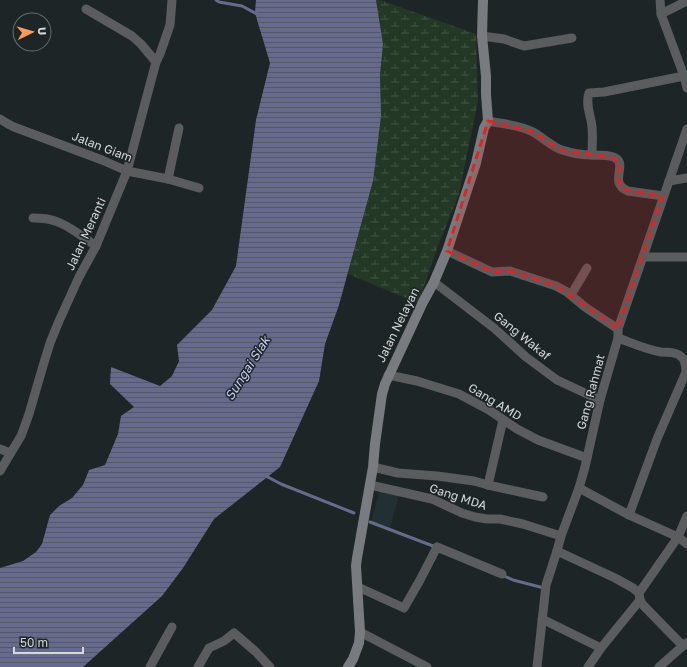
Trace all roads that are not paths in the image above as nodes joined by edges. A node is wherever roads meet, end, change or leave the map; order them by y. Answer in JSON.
{"nodes":[{"id":1,"x":172,"y":0,"type":"edge"},
{"id":2,"x":484,"y":0,"type":"edge"},
{"id":3,"x":660,"y":0,"type":"edge"},
{"id":4,"x":687,"y":1,"type":"edge"},
{"id":5,"x":86,"y":9,"type":"dead end"},
{"id":6,"x":661,"y":14,"type":"junction"},
{"id":7,"x":482,"y":36,"type":"junction"},
{"id":8,"x":572,"y":38,"type":"dead end"},
{"id":9,"x":156,"y":62,"type":"junction"},
{"id":10,"x":684,"y":76,"type":"junction"},
{"id":11,"x":687,"y":88,"type":"edge"},
{"id":12,"x":0,"y":119,"type":"edge"},
{"id":13,"x":488,"y":121,"type":"junction"},
{"id":14,"x":179,"y":128,"type":"dead end"},
{"id":15,"x":687,"y":129,"type":"edge"},
{"id":16,"x":592,"y":155,"type":"junction"},
{"id":17,"x":127,"y":171,"type":"junction"},
{"id":18,"x":687,"y":178,"type":"edge"},
{"id":19,"x":168,"y":179,"type":"junction"},
{"id":20,"x":669,"y":181,"type":"junction"},
{"id":21,"x":199,"y":188,"type":"dead end"},
{"id":22,"x":664,"y":196,"type":"junction"},
{"id":23,"x":33,"y":218,"type":"dead end"},
{"id":24,"x":96,"y":246,"type":"junction"},
{"id":25,"x":447,"y":251,"type":"junction"},
{"id":26,"x":643,"y":257,"type":"junction"},
{"id":27,"x":687,"y":257,"type":"edge"},
{"id":28,"x":587,"y":268,"type":"dead end"},
{"id":29,"x":434,"y":282,"type":"junction"},
{"id":30,"x":571,"y":295,"type":"junction"},
{"id":31,"x":618,"y":334,"type":"junction"},
{"id":32,"x":687,"y":369,"type":"edge"},
{"id":33,"x":388,"y":375,"type":"junction"},
{"id":34,"x":600,"y":400,"type":"junction"},
{"id":35,"x":503,"y":420,"type":"junction"},
{"id":36,"x":0,"y":449,"type":"edge"},
{"id":37,"x":10,"y":453,"type":"junction"},
{"id":38,"x":586,"y":458,"type":"junction"},
{"id":39,"x":373,"y":467,"type":"junction"},
{"id":40,"x":0,"y":471,"type":"edge"},
{"id":41,"x":370,"y":485,"type":"junction"},
{"id":42,"x":488,"y":485,"type":"junction"},
{"id":43,"x":579,"y":488,"type":"junction"},
{"id":44,"x":543,"y":497,"type":"dead end"},
{"id":45,"x":629,"y":515,"type":"junction"},
{"id":46,"x":687,"y":516,"type":"edge"},
{"id":47,"x":561,"y":536,"type":"junction"},
{"id":48,"x":678,"y":537,"type":"junction"},
{"id":49,"x":687,"y":544,"type":"edge"},
{"id":50,"x":557,"y":550,"type":"junction"},
{"id":51,"x":502,"y":574,"type":"dead end"},
{"id":52,"x":358,"y":587,"type":"junction"},
{"id":53,"x":640,"y":596,"type":"junction"},
{"id":54,"x":542,"y":619,"type":"junction"},
{"id":55,"x":172,"y":627,"type":"dead end"},
{"id":56,"x":360,"y":632,"type":"junction"},
{"id":57,"x":685,"y":644,"type":"edge"},
{"id":58,"x":601,"y":648,"type":"junction"},
{"id":59,"x":153,"y":666,"type":"edge"},
{"id":60,"x":198,"y":667,"type":"edge"},
{"id":61,"x":270,"y":667,"type":"edge"},
{"id":62,"x":348,"y":667,"type":"edge"},
{"id":63,"x":427,"y":667,"type":"edge"},
{"id":64,"x":537,"y":667,"type":"edge"},
{"id":65,"x":588,"y":667,"type":"edge"},
{"id":66,"x":659,"y":667,"type":"edge"}],
"edges":[{"from":1,"to":9,"type":"street","name":"Jalan Meranti"},
{"from":2,"to":7,"type":"main road","name":"Jalan Nelayan"},
{"from":3,"to":6,"type":"street"},
{"from":4,"to":6,"type":"street"},
{"from":5,"to":9,"type":"street"},
{"from":6,"to":10,"type":"street"},
{"from":7,"to":8,"type":"street"},
{"from":7,"to":13,"type":"main road","name":"Jalan Nelayan"},
{"from":9,"to":17,"type":"street","name":"Jalan Meranti"},
{"from":10,"to":11,"type":"street"},
{"from":10,"to":16,"type":"street"},
{"from":12,"to":17,"type":"street","name":"Jalan Giam"},
{"from":13,"to":16,"type":"street"},
{"from":13,"to":25,"type":"main road","name":"Jalan Nelayan"},
{"from":14,"to":19,"type":"street"},
{"from":15,"to":20,"type":"street","name":"Gang Rahmat"},
{"from":16,"to":22,"type":"street"},
{"from":17,"to":19,"type":"street","name":"Jalan Giam"},
{"from":17,"to":24,"type":"street","name":"Jalan Meranti"},
{"from":18,"to":20,"type":"street"},
{"from":19,"to":21,"type":"street","name":"Jalan Giam"},
{"from":20,"to":22,"type":"street","name":"Gang Rahmat"},
{"from":22,"to":26,"type":"street","name":"Gang Rahmat"},
{"from":23,"to":24,"type":"street"},
{"from":24,"to":37,"type":"street","name":"Jalan Meranti"},
{"from":25,"to":29,"type":"main road","name":"Jalan Nelayan"},
{"from":25,"to":30,"type":"street"},
{"from":26,"to":27,"type":"street"},
{"from":26,"to":31,"type":"street","name":"Gang Rahmat"},
{"from":28,"to":30,"type":"street"},
{"from":29,"to":33,"type":"main road","name":"Jalan Nelayan"},
{"from":29,"to":34,"type":"street","name":"Gang Wakaf"},
{"from":30,"to":31,"type":"street"},
{"from":31,"to":32,"type":"street"},
{"from":31,"to":34,"type":"street","name":"Gang Rahmat"},
{"from":32,"to":45,"type":"street"},
{"from":33,"to":35,"type":"street","name":"Gang AMD"},
{"from":33,"to":39,"type":"main road","name":"Jalan Nelayan"},
{"from":34,"to":38,"type":"street","name":"Gang Rahmat"},
{"from":35,"to":38,"type":"street","name":"Gang AMD"},
{"from":35,"to":42,"type":"street"},
{"from":36,"to":37,"type":"street"},
{"from":37,"to":40,"type":"street","name":"Jalan Meranti"},
{"from":38,"to":43,"type":"street","name":"Gang Rahmat"},
{"from":39,"to":41,"type":"main road","name":"Jalan Nelayan"},
{"from":39,"to":42,"type":"street"},
{"from":41,"to":47,"type":"street","name":"Gang MDA"},
{"from":41,"to":52,"type":"main road","name":"Jalan Nelayan"},
{"from":42,"to":44,"type":"street"},
{"from":43,"to":45,"type":"street"},
{"from":43,"to":47,"type":"street","name":"Gang Rahmat"},
{"from":45,"to":48,"type":"street"},
{"from":46,"to":48,"type":"street"},
{"from":47,"to":50,"type":"street","name":"Gang Rahmat"},
{"from":48,"to":49,"type":"street"},
{"from":48,"to":53,"type":"street"},
{"from":50,"to":53,"type":"street"},
{"from":50,"to":54,"type":"street","name":"Gang Rahmat"},
{"from":51,"to":52,"type":"street"},
{"from":52,"to":56,"type":"main road","name":"Jalan Nelayan"},
{"from":53,"to":57,"type":"street"},
{"from":53,"to":58,"type":"street"},
{"from":54,"to":58,"type":"street"},
{"from":54,"to":64,"type":"street","name":"Gang Rahmat"},
{"from":55,"to":59,"type":"street"},
{"from":56,"to":62,"type":"main road","name":"Jalan Nelayan"},
{"from":56,"to":63,"type":"street"},
{"from":57,"to":66,"type":"street"},
{"from":58,"to":65,"type":"street"},
{"from":60,"to":61,"type":"street"}]}
